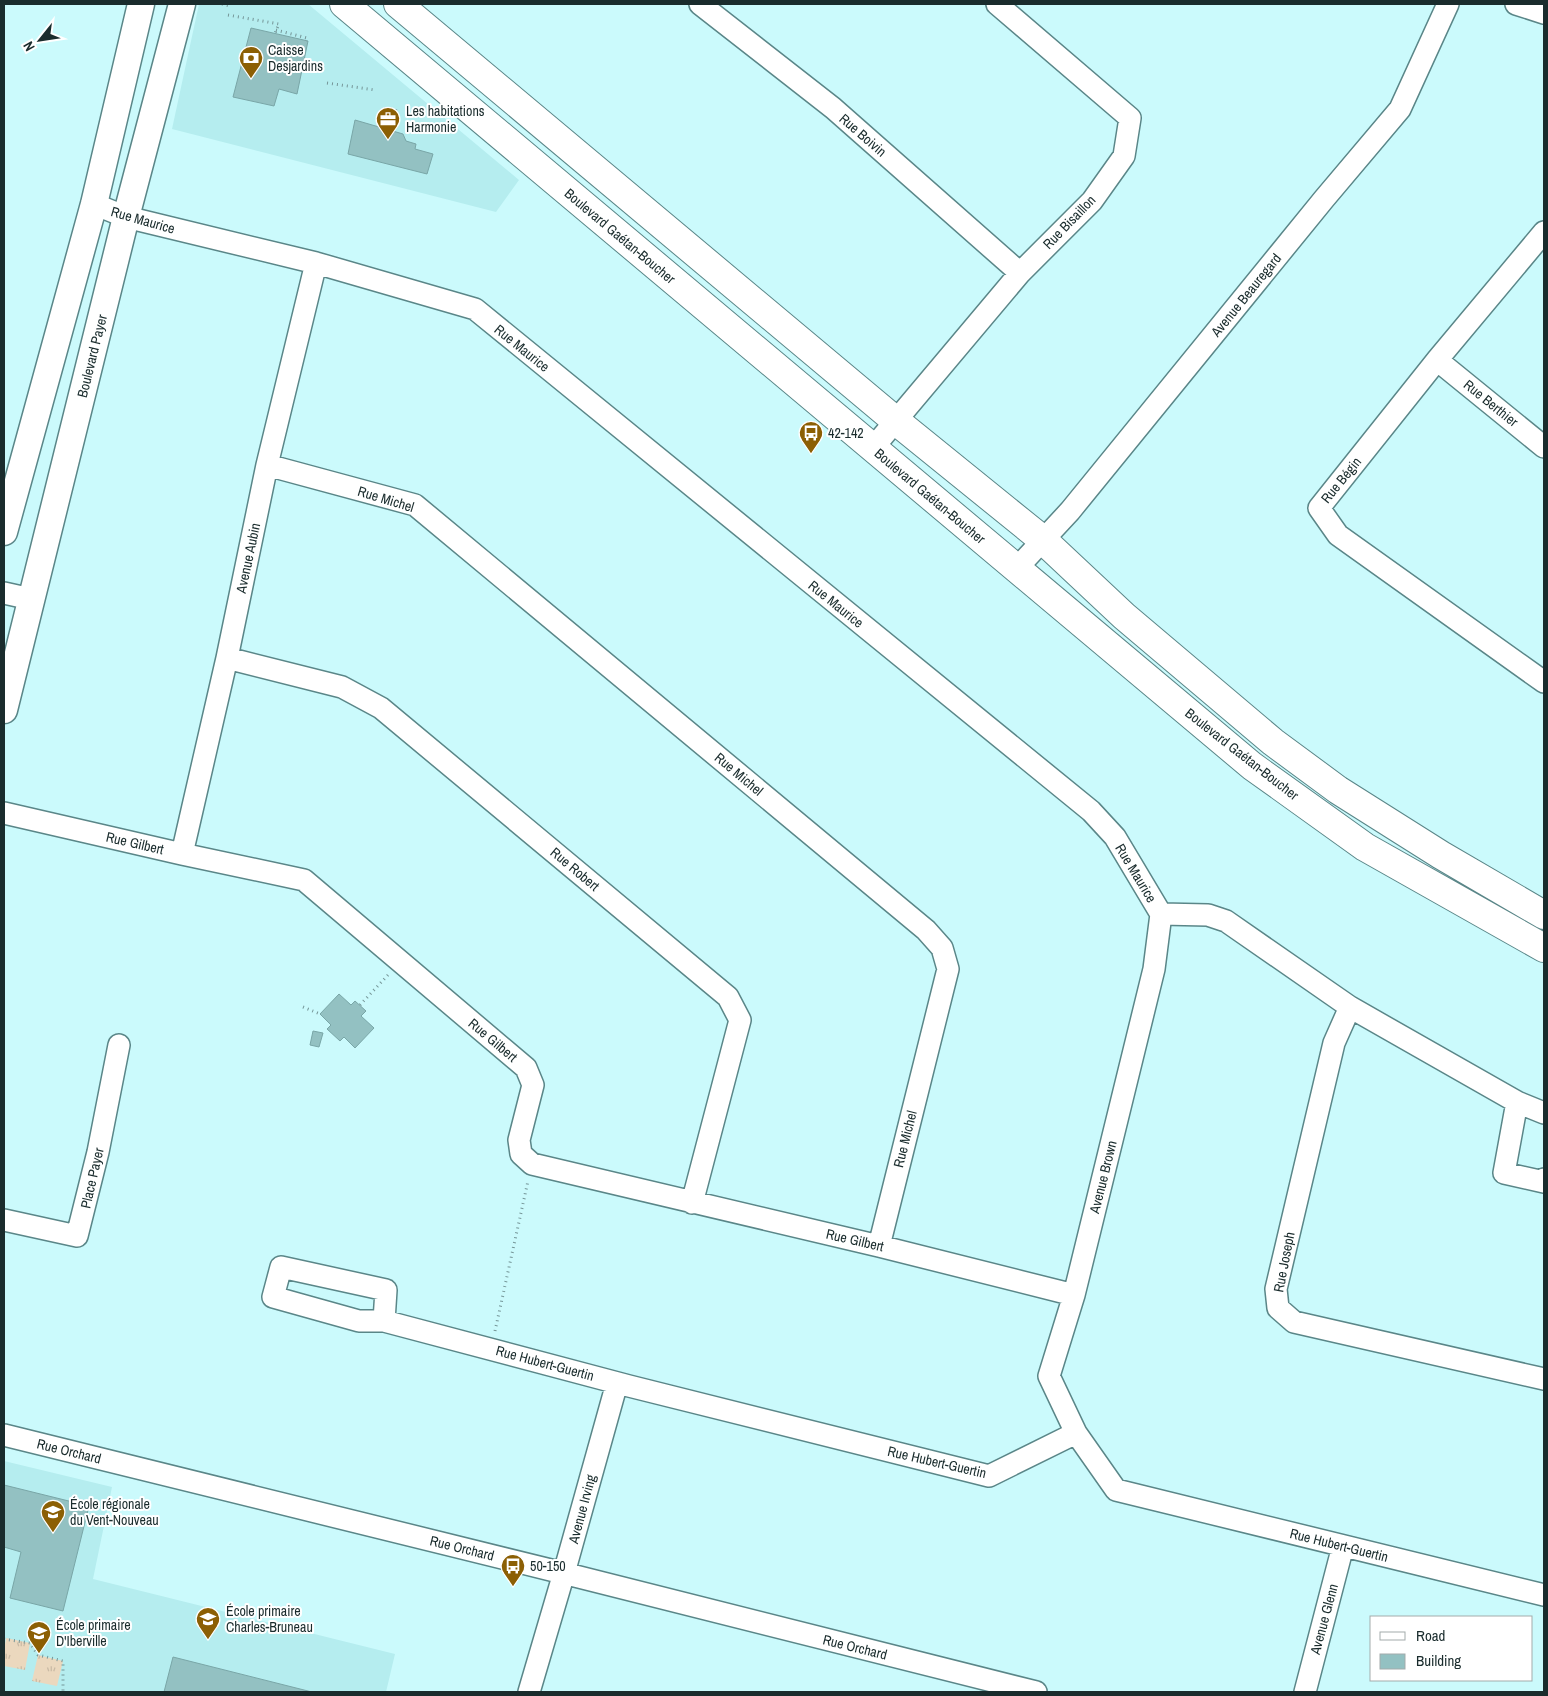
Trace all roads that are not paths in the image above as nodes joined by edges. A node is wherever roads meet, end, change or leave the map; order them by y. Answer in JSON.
{"nodes":[{"id":1,"x":141,"y":4,"type":"edge"},
{"id":2,"x":182,"y":4,"type":"edge"},
{"id":3,"x":344,"y":4,"type":"edge"},
{"id":4,"x":398,"y":4,"type":"edge"},
{"id":5,"x":700,"y":4,"type":"edge"},
{"id":6,"x":997,"y":4,"type":"edge"},
{"id":7,"x":1448,"y":4,"type":"edge"},
{"id":8,"x":1516,"y":4,"type":"edge"},
{"id":9,"x":1544,"y":13,"type":"edge"},
{"id":10,"x":528,"y":113,"type":"junction"},
{"id":11,"x":506,"y":140,"type":"junction"},
{"id":12,"x":94,"y":204,"type":"junction"},
{"id":13,"x":126,"y":217,"type":"junction"},
{"id":14,"x":1544,"y":232,"type":"edge"},
{"id":15,"x":316,"y":263,"type":"junction"},
{"id":16,"x":1020,"y":273,"type":"junction"},
{"id":17,"x":1437,"y":360,"type":"junction"},
{"id":18,"x":896,"y":421,"type":"junction"},
{"id":19,"x":1544,"y":447,"type":"edge"},
{"id":20,"x":872,"y":449,"type":"junction"},
{"id":21,"x":267,"y":465,"type":"junction"},
{"id":22,"x":4,"y":532,"type":"edge"},
{"id":23,"x":1043,"y":540,"type":"junction"},
{"id":24,"x":1017,"y":568,"type":"junction"},
{"id":25,"x":4,"y":593,"type":"edge"},
{"id":26,"x":31,"y":599,"type":"junction"},
{"id":27,"x":227,"y":658,"type":"junction"},
{"id":28,"x":1544,"y":682,"type":"edge"},
{"id":29,"x":4,"y":710,"type":"edge"},
{"id":30,"x":4,"y":812,"type":"edge"},
{"id":31,"x":182,"y":854,"type":"junction"},
{"id":32,"x":1161,"y":914,"type":"junction"},
{"id":33,"x":1544,"y":914,"type":"edge"},
{"id":34,"x":1544,"y":948,"type":"edge"},
{"id":35,"x":1350,"y":1007,"type":"junction"},
{"id":36,"x":119,"y":1044,"type":"dead end"},
{"id":37,"x":1517,"y":1102,"type":"junction"},
{"id":38,"x":1544,"y":1113,"type":"edge"},
{"id":39,"x":1544,"y":1179,"type":"edge"},
{"id":40,"x":692,"y":1203,"type":"junction"},
{"id":41,"x":4,"y":1220,"type":"edge"},
{"id":42,"x":879,"y":1246,"type":"junction"},
{"id":43,"x":1074,"y":1295,"type":"junction"},
{"id":44,"x":384,"y":1320,"type":"junction"},
{"id":45,"x":1544,"y":1379,"type":"edge"},
{"id":46,"x":617,"y":1383,"type":"junction"},
{"id":47,"x":1076,"y":1432,"type":"junction"},
{"id":48,"x":4,"y":1435,"type":"edge"},
{"id":49,"x":1344,"y":1546,"type":"junction"},
{"id":50,"x":564,"y":1574,"type":"junction"},
{"id":51,"x":1544,"y":1595,"type":"edge"},
{"id":52,"x":529,"y":1692,"type":"edge"},
{"id":53,"x":1036,"y":1692,"type":"edge"},
{"id":54,"x":1305,"y":1692,"type":"edge"}],
"edges":[{"from":1,"to":12,"type":"street"},
{"from":2,"to":13,"type":"street","name":"Boulevard Payer"},
{"from":3,"to":11,"type":"main road","name":"Boulevard Gaétan-Boucher"},
{"from":4,"to":10,"type":"main road","name":"Boulevard Gaétan-Boucher"},
{"from":5,"to":16,"type":"street","name":"Rue Boivin"},
{"from":6,"to":16,"type":"street","name":"Rue Bisaillon"},
{"from":7,"to":23,"type":"street","name":"Avenue Beauregard"},
{"from":8,"to":9,"type":"street"},
{"from":10,"to":11,"type":"main road"},
{"from":10,"to":18,"type":"main road","name":"Boulevard Gaétan-Boucher"},
{"from":11,"to":20,"type":"main road","name":"Boulevard Gaétan-Boucher"},
{"from":12,"to":13,"type":"street","name":"Rue Maurice"},
{"from":12,"to":22,"type":"street"},
{"from":13,"to":15,"type":"street","name":"Rue Maurice"},
{"from":13,"to":26,"type":"street","name":"Boulevard Payer"},
{"from":14,"to":17,"type":"street","name":"Rue Bégin"},
{"from":15,"to":21,"type":"street","name":"Avenue Aubin"},
{"from":15,"to":32,"type":"street","name":"Rue Maurice"},
{"from":16,"to":18,"type":"street","name":"Rue Bisaillon"},
{"from":17,"to":19,"type":"street","name":"Rue Berthier"},
{"from":17,"to":28,"type":"street","name":"Rue Bégin"},
{"from":18,"to":20,"type":"street","name":"Rue Bisaillon"},
{"from":18,"to":23,"type":"main road","name":"Boulevard Gaétan-Boucher"},
{"from":20,"to":24,"type":"main road","name":"Boulevard Gaétan-Boucher"},
{"from":21,"to":27,"type":"street","name":"Avenue Aubin"},
{"from":21,"to":42,"type":"street","name":"Rue Michel"},
{"from":23,"to":24,"type":"street","name":"Avenue Beauregard"},
{"from":23,"to":33,"type":"main road","name":"Boulevard Gaétan-Boucher"},
{"from":24,"to":34,"type":"main road","name":"Boulevard Gaétan-Boucher"},
{"from":25,"to":26,"type":"street"},
{"from":26,"to":29,"type":"street","name":"Boulevard Payer"},
{"from":27,"to":31,"type":"street","name":"Avenue Aubin"},
{"from":27,"to":40,"type":"street","name":"Rue Robert"},
{"from":30,"to":31,"type":"street","name":"Rue Gilbert"},
{"from":31,"to":40,"type":"street","name":"Rue Gilbert"},
{"from":32,"to":35,"type":"street","name":"Rue Maurice"},
{"from":32,"to":43,"type":"street","name":"Avenue Brown"},
{"from":35,"to":37,"type":"street","name":"Rue Maurice"},
{"from":35,"to":45,"type":"street","name":"Rue Joseph"},
{"from":36,"to":41,"type":"street","name":"Place Payer"},
{"from":37,"to":38,"type":"street","name":"Rue Maurice"},
{"from":37,"to":39,"type":"street"},
{"from":40,"to":42,"type":"street","name":"Rue Gilbert"},
{"from":42,"to":43,"type":"street","name":"Rue Gilbert"},
{"from":43,"to":47,"type":"street","name":"Avenue Brown"},
{"from":44,"to":44,"type":"street","name":"Rue Hubert-Guertin"},
{"from":44,"to":46,"type":"street","name":"Rue Hubert-Guertin"},
{"from":46,"to":47,"type":"street","name":"Rue Hubert-Guertin"},
{"from":46,"to":50,"type":"street","name":"Avenue Irving"},
{"from":47,"to":49,"type":"street","name":"Rue Hubert-Guertin"},
{"from":48,"to":50,"type":"street","name":"Rue Orchard"},
{"from":49,"to":51,"type":"street","name":"Rue Hubert-Guertin"},
{"from":49,"to":54,"type":"street","name":"Avenue Glenn"},
{"from":50,"to":52,"type":"street","name":"Avenue Irving"},
{"from":50,"to":53,"type":"street","name":"Rue Orchard"}]}
